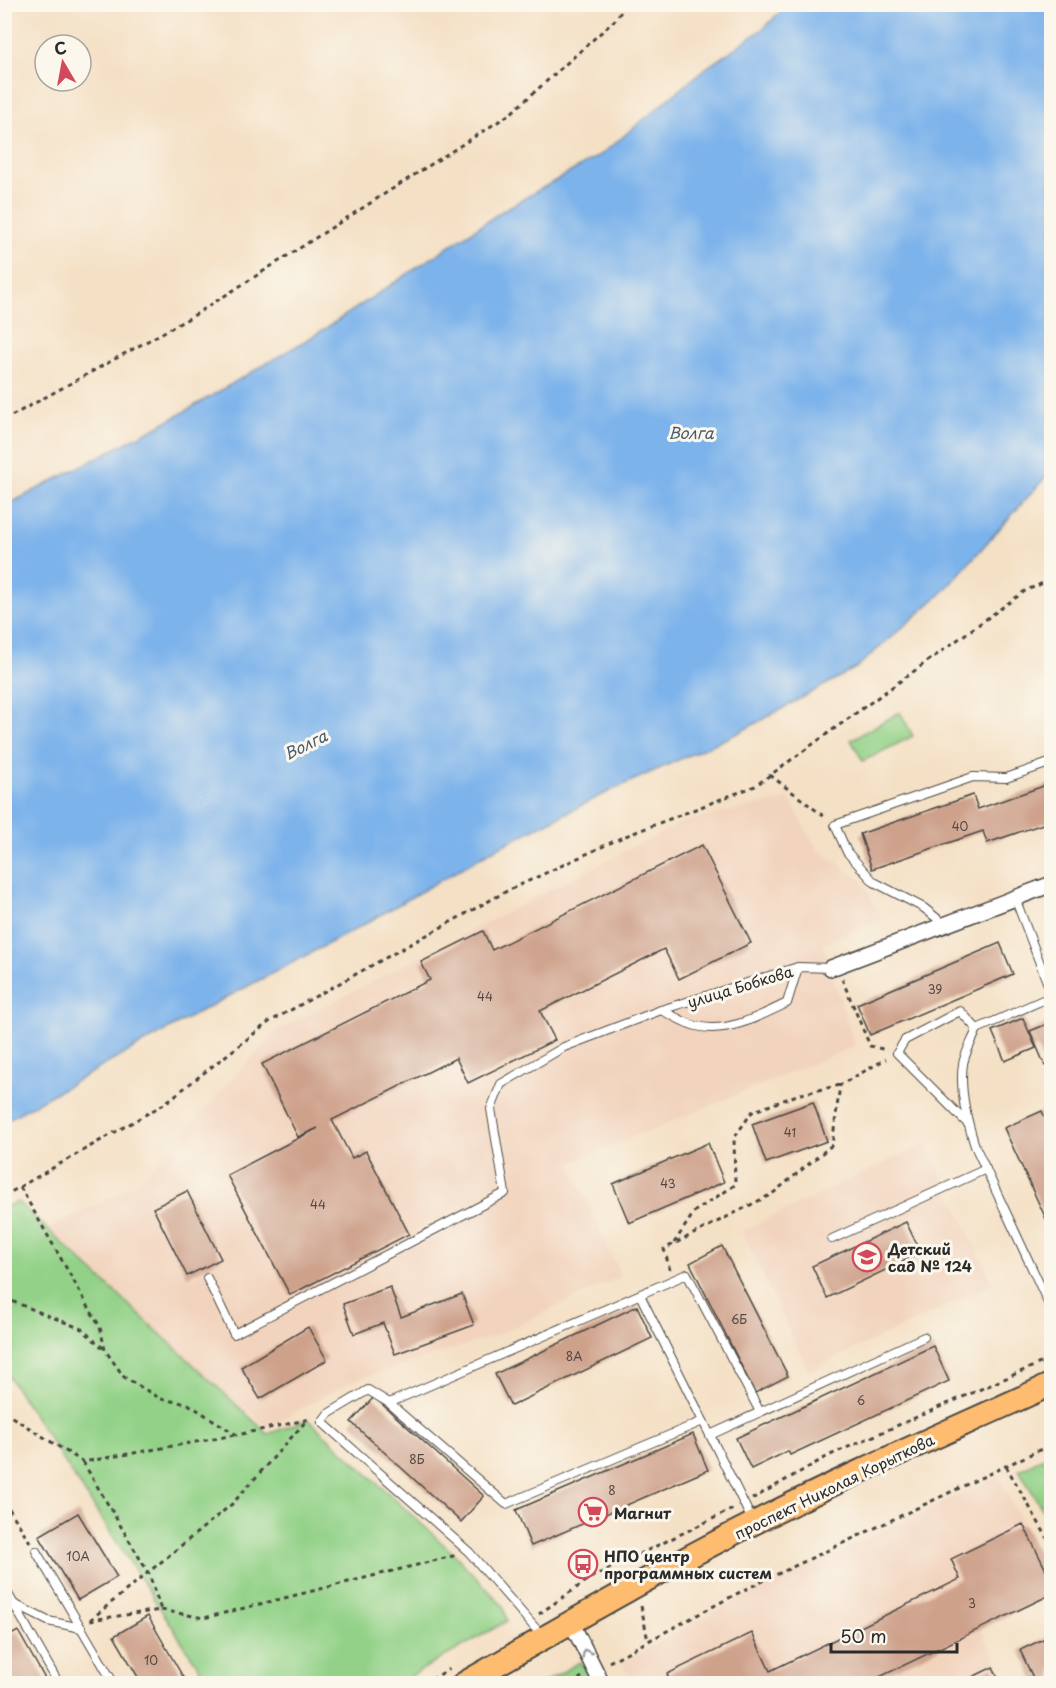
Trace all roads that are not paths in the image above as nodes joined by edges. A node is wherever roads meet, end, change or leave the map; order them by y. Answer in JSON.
{"nodes":[{"id":1,"x":1052,"y":762,"type":"edge"},
{"id":2,"x":1052,"y":884,"type":"edge"},
{"id":3,"x":1014,"y":898,"type":"junction"},
{"id":4,"x":945,"y":925,"type":"junction"},
{"id":5,"x":798,"y":967,"type":"junction"},
{"id":6,"x":834,"y":967,"type":"joint"},
{"id":7,"x":1052,"y":995,"type":"edge"},
{"id":8,"x":661,"y":1010,"type":"junction"},
{"id":9,"x":977,"y":1029,"type":"junction"},
{"id":10,"x":968,"y":1124,"type":"junction"},
{"id":11,"x":986,"y":1169,"type":"junction"},
{"id":12,"x":832,"y":1239,"type":"dead end"},
{"id":13,"x":207,"y":1278,"type":"dead end"},
{"id":14,"x":1052,"y":1289,"type":"edge"},
{"id":15,"x":1043,"y":1293,"type":"junction"},
{"id":16,"x":640,"y":1295,"type":"junction"},
{"id":17,"x":1052,"y":1311,"type":"edge"},
{"id":18,"x":924,"y":1337,"type":"dead end"},
{"id":19,"x":1052,"y":1384,"type":"edge"},
{"id":20,"x":388,"y":1403,"type":"junction"},
{"id":21,"x":760,"y":1412,"type":"junction"},
{"id":22,"x":703,"y":1421,"type":"junction"},
{"id":23,"x":710,"y":1435,"type":"junction"},
{"id":24,"x":754,"y":1523,"type":"junction"},
{"id":25,"x":36,"y":1551,"type":"road end"},
{"id":26,"x":4,"y":1587,"type":"edge"},
{"id":27,"x":14,"y":1604,"type":"junction"},
{"id":28,"x":571,"y":1622,"type":"junction"},
{"id":29,"x":81,"y":1628,"type":"junction"},
{"id":30,"x":544,"y":1638,"type":"junction"},
{"id":31,"x":598,"y":1677,"type":"edge"},
{"id":32,"x":59,"y":1683,"type":"edge"},
{"id":33,"x":114,"y":1683,"type":"edge"},
{"id":34,"x":463,"y":1683,"type":"edge"}],
"edges":[{"from":1,"to":4,"type":"lane"},
{"from":2,"to":3,"type":"street","name":"улица Бобкова"},
{"from":3,"to":4,"type":"street","name":"улица Бобкова"},
{"from":3,"to":7,"type":"lane"},
{"from":4,"to":6,"type":"street","name":"улица Бобкова"},
{"from":5,"to":6,"type":"lane","name":"улица Бобкова"},
{"from":5,"to":8,"type":"lane","name":"улица Бобкова"},
{"from":5,"to":8,"type":"lane"},
{"from":7,"to":9,"type":"lane"},
{"from":8,"to":13,"type":"lane","name":"улица Бобкова"},
{"from":9,"to":10,"type":"lane"},
{"from":9,"to":10,"type":"lane"},
{"from":10,"to":11,"type":"lane"},
{"from":11,"to":12,"type":"lane"},
{"from":11,"to":15,"type":"lane"},
{"from":14,"to":15,"type":"lane"},
{"from":15,"to":17,"type":"lane"},
{"from":16,"to":20,"type":"lane"},
{"from":16,"to":21,"type":"lane"},
{"from":16,"to":22,"type":"lane"},
{"from":18,"to":21,"type":"lane"},
{"from":19,"to":24,"type":"main road","name":"проспект Николая Корыткова"},
{"from":20,"to":22,"type":"lane"},
{"from":20,"to":30,"type":"lane"},
{"from":21,"to":23,"type":"lane"},
{"from":22,"to":23,"type":"lane"},
{"from":23,"to":24,"type":"lane"},
{"from":24,"to":28,"type":"main road","name":"проспект Николая Корыткова"},
{"from":25,"to":29,"type":"lane"},
{"from":26,"to":27,"type":"lane"},
{"from":27,"to":29,"type":"lane"},
{"from":27,"to":32,"type":"lane"},
{"from":28,"to":30,"type":"main road","name":"проспект Николая Корыткова"},
{"from":31,"to":28,"type":"street","one_way":true},
{"from":29,"to":33,"type":"lane"},
{"from":30,"to":34,"type":"main road","name":"проспект Николая Корыткова"}]}
